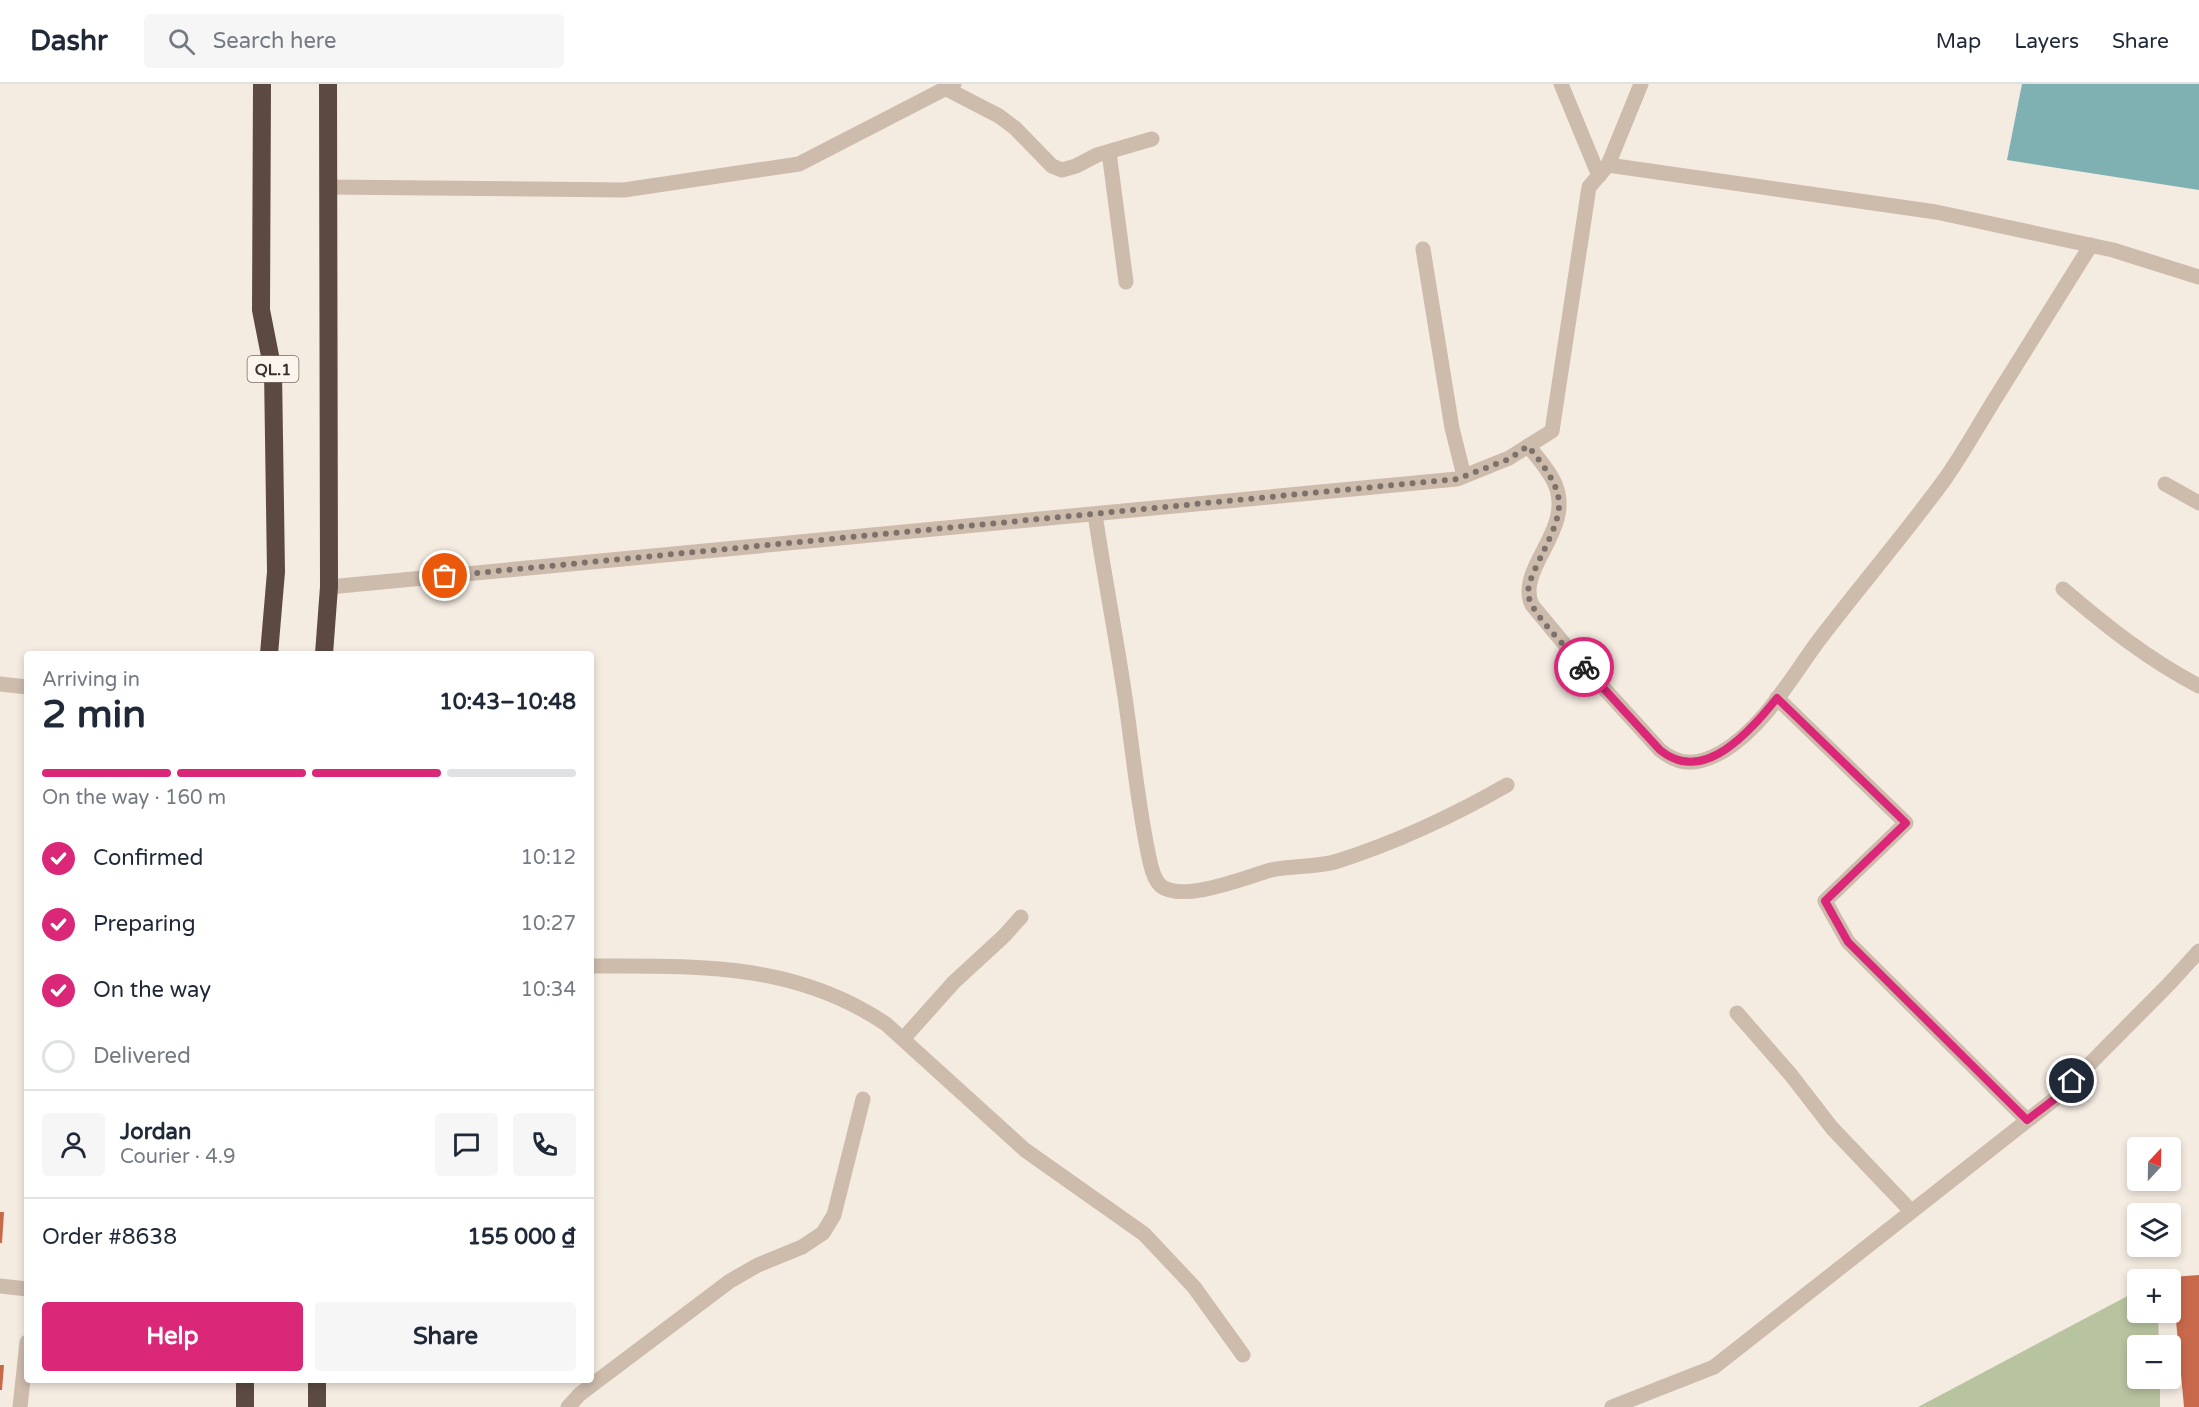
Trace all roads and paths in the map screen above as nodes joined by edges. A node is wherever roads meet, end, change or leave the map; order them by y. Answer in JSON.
{"nodes":[{"id":1,"x":262,"y":84,"type":"edge"},
{"id":2,"x":328,"y":84,"type":"edge"},
{"id":3,"x":1561,"y":84,"type":"edge"},
{"id":4,"x":1641,"y":84,"type":"edge"},
{"id":5,"x":950,"y":86,"type":"edge"},
{"id":6,"x":1152,"y":139,"type":"dead end"},
{"id":7,"x":1109,"y":152,"type":"junction"},
{"id":8,"x":1603,"y":170,"type":"junction"},
{"id":9,"x":327,"y":188,"type":"junction"},
{"id":10,"x":2091,"y":245,"type":"junction"},
{"id":11,"x":1423,"y":249,"type":"dead end"},
{"id":12,"x":2199,"y":277,"type":"edge"},
{"id":13,"x":1126,"y":282,"type":"dead end"},
{"id":14,"x":1528,"y":446,"type":"junction"},
{"id":15,"x":1464,"y":476,"type":"junction"},
{"id":16,"x":2165,"y":484,"type":"dead end"},
{"id":17,"x":2199,"y":503,"type":"edge"},
{"id":18,"x":1095,"y":514,"type":"junction"},
{"id":19,"x":329,"y":587,"type":"junction"},
{"id":20,"x":2063,"y":589,"type":"dead end"},
{"id":21,"x":269,"y":651,"type":"edge"},
{"id":22,"x":324,"y":651,"type":"edge"},
{"id":23,"x":0,"y":684,"type":"edge"},
{"id":24,"x":2199,"y":686,"type":"edge"},
{"id":25,"x":24,"y":687,"type":"edge"},
{"id":26,"x":1777,"y":698,"type":"junction"},
{"id":27,"x":1507,"y":785,"type":"dead end"},
{"id":28,"x":1021,"y":917,"type":"dead end"},
{"id":29,"x":2199,"y":951,"type":"edge"},
{"id":30,"x":594,"y":966,"type":"edge"},
{"id":31,"x":1737,"y":1013,"type":"dead end"},
{"id":32,"x":903,"y":1039,"type":"junction"},
{"id":33,"x":863,"y":1099,"type":"dead end"},
{"id":34,"x":2027,"y":1120,"type":"junction"},
{"id":35,"x":1911,"y":1211,"type":"junction"},
{"id":36,"x":0,"y":1286,"type":"edge"},
{"id":37,"x":24,"y":1289,"type":"edge"},
{"id":38,"x":1243,"y":1355,"type":"dead end"},
{"id":39,"x":24,"y":1370,"type":"edge"},
{"id":40,"x":245,"y":1383,"type":"edge"},
{"id":41,"x":317,"y":1383,"type":"edge"},
{"id":42,"x":20,"y":1407,"type":"edge"},
{"id":43,"x":245,"y":1407,"type":"edge"},
{"id":44,"x":317,"y":1407,"type":"edge"},
{"id":45,"x":568,"y":1407,"type":"edge"},
{"id":46,"x":1612,"y":1407,"type":"edge"}],
"edges":[{"from":1,"to":21,"type":"highway","number":"QL.1"},
{"from":2,"to":9,"type":"highway"},
{"from":3,"to":8,"type":"street"},
{"from":4,"to":8,"type":"street"},
{"from":5,"to":7,"type":"street"},
{"from":5,"to":9,"type":"street"},
{"from":6,"to":7,"type":"street"},
{"from":7,"to":13,"type":"street"},
{"from":8,"to":10,"type":"street"},
{"from":8,"to":14,"type":"street"},
{"from":9,"to":19,"type":"highway"},
{"from":10,"to":12,"type":"street"},
{"from":10,"to":26,"type":"street"},
{"from":11,"to":15,"type":"street"},
{"from":14,"to":15,"type":"street"},
{"from":14,"to":26,"type":"street"},
{"from":15,"to":18,"type":"street"},
{"from":16,"to":17,"type":"street"},
{"from":18,"to":19,"type":"street"},
{"from":18,"to":27,"type":"street"},
{"from":19,"to":22,"type":"highway"},
{"from":20,"to":24,"type":"street"},
{"from":23,"to":25,"type":"street"},
{"from":26,"to":34,"type":"street"},
{"from":28,"to":32,"type":"street"},
{"from":29,"to":34,"type":"street"},
{"from":30,"to":32,"type":"street"},
{"from":31,"to":35,"type":"street"},
{"from":32,"to":38,"type":"street"},
{"from":33,"to":45,"type":"street"},
{"from":34,"to":35,"type":"street"},
{"from":35,"to":46,"type":"street"},
{"from":36,"to":37,"type":"street"},
{"from":39,"to":42,"type":"street"},
{"from":40,"to":43,"type":"highway"},
{"from":41,"to":44,"type":"highway"}]}
